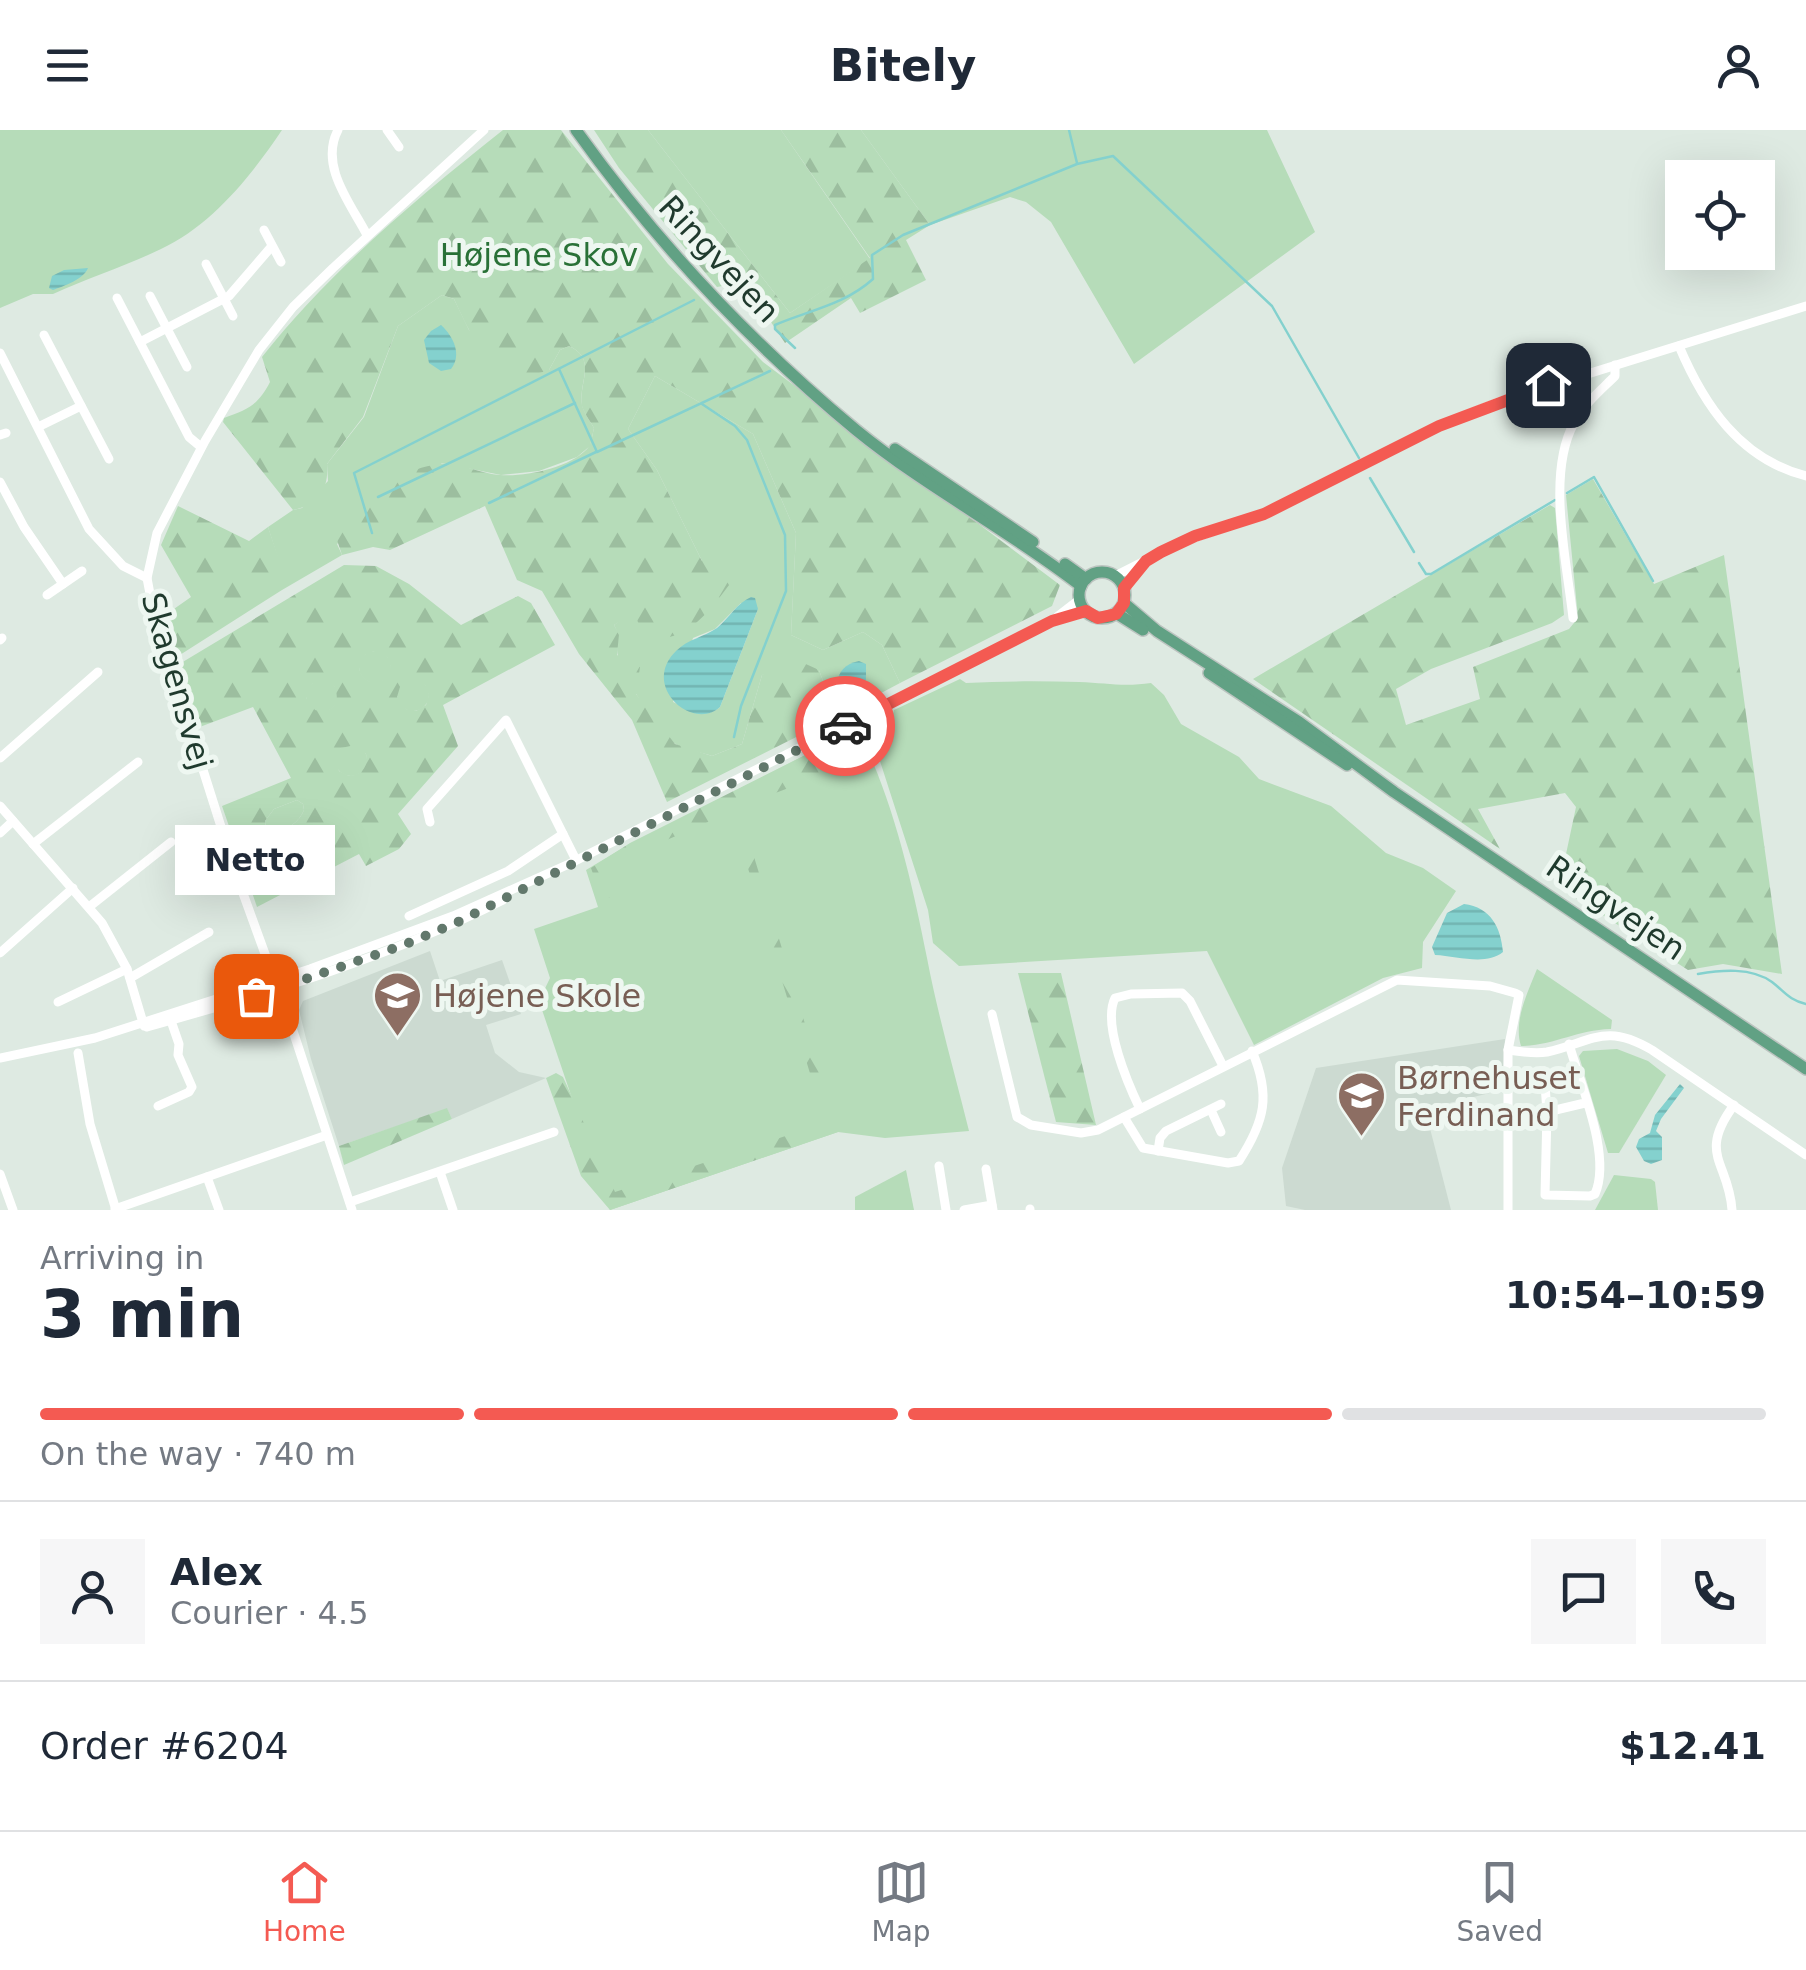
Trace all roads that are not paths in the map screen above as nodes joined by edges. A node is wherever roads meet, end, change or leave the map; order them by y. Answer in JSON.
{"nodes":[{"id":1,"x":338,"y":130,"type":"edge"},
{"id":2,"x":387,"y":130,"type":"edge"},
{"id":3,"x":484,"y":130,"type":"edge"},
{"id":4,"x":576,"y":130,"type":"edge"},
{"id":5,"x":399,"y":147,"type":"dead end"},
{"id":6,"x":264,"y":230,"type":"dead end"},
{"id":7,"x":367,"y":236,"type":"junction"},
{"id":8,"x":272,"y":246,"type":"junction"},
{"id":9,"x":281,"y":262,"type":"dead end"},
{"id":10,"x":206,"y":264,"type":"dead end"},
{"id":11,"x":150,"y":296,"type":"dead end"},
{"id":12,"x":118,"y":298,"type":"dead end"},
{"id":13,"x":224,"y":298,"type":"junction"},
{"id":14,"x":1806,"y":306,"type":"edge"},
{"id":15,"x":233,"y":316,"type":"dead end"},
{"id":16,"x":166,"y":328,"type":"junction"},
{"id":17,"x":44,"y":335,"type":"dead end"},
{"id":18,"x":140,"y":342,"type":"junction"},
{"id":19,"x":1679,"y":346,"type":"junction"},
{"id":20,"x":0,"y":353,"type":"edge"},
{"id":21,"x":1615,"y":365,"type":"junction"},
{"id":22,"x":188,"y":367,"type":"dead end"},
{"id":23,"x":81,"y":406,"type":"junction"},
{"id":24,"x":38,"y":428,"type":"junction"},
{"id":25,"x":201,"y":448,"type":"junction"},
{"id":26,"x":109,"y":459,"type":"dead end"},
{"id":27,"x":1806,"y":476,"type":"edge"},
{"id":28,"x":0,"y":482,"type":"edge"},
{"id":29,"x":1146,"y":561,"type":"junction"},
{"id":30,"x":82,"y":571,"type":"dead end"},
{"id":31,"x":1115,"y":576,"type":"junction"},
{"id":32,"x":148,"y":578,"type":"junction"},
{"id":33,"x":62,"y":584,"type":"junction"},
{"id":34,"x":1124,"y":588,"type":"junction"},
{"id":35,"x":1083,"y":594,"type":"junction"},
{"id":36,"x":47,"y":595,"type":"dead end"},
{"id":37,"x":1120,"y":608,"type":"junction"},
{"id":38,"x":1573,"y":618,"type":"dead end"},
{"id":39,"x":98,"y":672,"type":"dead end"},
{"id":40,"x":0,"y":758,"type":"edge"},
{"id":41,"x":138,"y":762,"type":"dead end"},
{"id":42,"x":0,"y":806,"type":"edge"},
{"id":43,"x":13,"y":822,"type":"junction"},
{"id":44,"x":430,"y":822,"type":"dead end"},
{"id":45,"x":0,"y":833,"type":"edge"},
{"id":46,"x":563,"y":834,"type":"junction"},
{"id":47,"x":172,"y":842,"type":"dead end"},
{"id":48,"x":33,"y":844,"type":"junction"},
{"id":49,"x":576,"y":860,"type":"junction"},
{"id":50,"x":73,"y":888,"type":"junction"},
{"id":51,"x":89,"y":907,"type":"junction"},
{"id":52,"x":409,"y":916,"type":"dead end"},
{"id":53,"x":209,"y":932,"type":"dead end"},
{"id":54,"x":0,"y":953,"type":"edge"},
{"id":55,"x":128,"y":973,"type":"junction"},
{"id":56,"x":276,"y":985,"type":"junction"},
{"id":57,"x":58,"y":1002,"type":"dead end"},
{"id":58,"x":992,"y":1014,"type":"dead end"},
{"id":59,"x":170,"y":1017,"type":"junction"},
{"id":60,"x":144,"y":1025,"type":"junction"},
{"id":61,"x":1568,"y":1044,"type":"junction"},
{"id":62,"x":1508,"y":1050,"type":"junction"},
{"id":63,"x":1252,"y":1051,"type":"junction"},
{"id":64,"x":78,"y":1052,"type":"dead end"},
{"id":65,"x":0,"y":1058,"type":"edge"},
{"id":66,"x":1222,"y":1066,"type":"junction"},
{"id":67,"x":1806,"y":1070,"type":"edge"},
{"id":68,"x":1544,"y":1071,"type":"dead end"},
{"id":69,"x":1586,"y":1102,"type":"junction"},
{"id":70,"x":1221,"y":1104,"type":"dead end"},
{"id":71,"x":1734,"y":1105,"type":"junction"},
{"id":72,"x":158,"y":1106,"type":"dead end"},
{"id":73,"x":1140,"y":1109,"type":"junction"},
{"id":74,"x":1210,"y":1110,"type":"junction"},
{"id":75,"x":1547,"y":1112,"type":"junction"},
{"id":76,"x":1124,"y":1117,"type":"junction"},
{"id":77,"x":554,"y":1132,"type":"dead end"},
{"id":78,"x":1222,"y":1132,"type":"dead end"},
{"id":79,"x":326,"y":1135,"type":"junction"},
{"id":80,"x":1158,"y":1152,"type":"junction"},
{"id":81,"x":1806,"y":1154,"type":"edge"},
{"id":82,"x":938,"y":1166,"type":"dead end"},
{"id":83,"x":986,"y":1169,"type":"dead end"},
{"id":84,"x":440,"y":1172,"type":"junction"},
{"id":85,"x":0,"y":1174,"type":"edge"},
{"id":86,"x":207,"y":1176,"type":"junction"},
{"id":87,"x":351,"y":1206,"type":"edge"},
{"id":88,"x":992,"y":1208,"type":"edge"},
{"id":89,"x":116,"y":1209,"type":"edge"},
{"id":90,"x":14,"y":1210,"type":"edge"},
{"id":91,"x":220,"y":1210,"type":"edge"},
{"id":92,"x":453,"y":1210,"type":"edge"},
{"id":93,"x":946,"y":1210,"type":"edge"},
{"id":94,"x":964,"y":1210,"type":"edge"},
{"id":95,"x":1508,"y":1210,"type":"edge"},
{"id":96,"x":1732,"y":1210,"type":"edge"}],
"edges":[{"from":1,"to":7,"type":"street"},
{"from":2,"to":5,"type":"street"},
{"from":3,"to":7,"type":"street","name":"Skagensvej"},
{"from":4,"to":35,"type":"main road","name":"Ringvejen"},
{"from":6,"to":8,"type":"street"},
{"from":7,"to":25,"type":"street","name":"Skagensvej"},
{"from":8,"to":9,"type":"street"},
{"from":8,"to":13,"type":"street"},
{"from":10,"to":13,"type":"street"},
{"from":11,"to":16,"type":"street"},
{"from":12,"to":18,"type":"street"},
{"from":13,"to":15,"type":"street"},
{"from":13,"to":16,"type":"street"},
{"from":14,"to":19,"type":"street"},
{"from":16,"to":18,"type":"street"},
{"from":16,"to":22,"type":"street"},
{"from":17,"to":23,"type":"street"},
{"from":18,"to":25,"type":"street"},
{"from":19,"to":21,"type":"street"},
{"from":19,"to":27,"type":"street"},
{"from":20,"to":24,"type":"street"},
{"from":21,"to":29,"type":"street"},
{"from":21,"to":38,"type":"street"},
{"from":23,"to":24,"type":"street"},
{"from":23,"to":26,"type":"street"},
{"from":24,"to":32,"type":"street"},
{"from":25,"to":32,"type":"street","name":"Skagensvej"},
{"from":28,"to":33,"type":"street"},
{"from":29,"to":31,"type":"street"},
{"from":29,"to":34,"type":"street"},
{"from":30,"to":33,"type":"street"},
{"from":31,"to":34,"type":"main road"},
{"from":31,"to":35,"type":"main road"},
{"from":32,"to":56,"type":"street","name":"Skagensvej"},
{"from":33,"to":36,"type":"street"},
{"from":34,"to":37,"type":"main road"},
{"from":35,"to":37,"type":"main road"},
{"from":35,"to":49,"type":"street"},
{"from":37,"to":67,"type":"main road","name":"Ringvejen"},
{"from":39,"to":40,"type":"street"},
{"from":41,"to":48,"type":"street"},
{"from":42,"to":43,"type":"street"},
{"from":43,"to":45,"type":"street"},
{"from":43,"to":48,"type":"street"},
{"from":44,"to":46,"type":"street"},
{"from":46,"to":49,"type":"street"},
{"from":46,"to":52,"type":"street"},
{"from":47,"to":51,"type":"street"},
{"from":48,"to":50,"type":"street"},
{"from":49,"to":56,"type":"street"},
{"from":50,"to":51,"type":"street"},
{"from":50,"to":54,"type":"street"},
{"from":51,"to":55,"type":"street"},
{"from":53,"to":55,"type":"street"},
{"from":55,"to":57,"type":"street"},
{"from":55,"to":60,"type":"street"},
{"from":56,"to":59,"type":"street"},
{"from":56,"to":79,"type":"street","name":"Skagensvej"},
{"from":58,"to":76,"type":"street"},
{"from":59,"to":60,"type":"street"},
{"from":59,"to":72,"type":"street"},
{"from":60,"to":65,"type":"street"},
{"from":61,"to":62,"type":"street"},
{"from":61,"to":69,"type":"street"},
{"from":61,"to":71,"type":"street"},
{"from":62,"to":63,"type":"street"},
{"from":62,"to":95,"type":"street"},
{"from":63,"to":66,"type":"street"},
{"from":63,"to":80,"type":"street"},
{"from":64,"to":89,"type":"street"},
{"from":66,"to":73,"type":"street"},
{"from":66,"to":73,"type":"street"},
{"from":68,"to":75,"type":"street"},
{"from":69,"to":75,"type":"street"},
{"from":69,"to":75,"type":"street"},
{"from":70,"to":74,"type":"street"},
{"from":71,"to":81,"type":"street"},
{"from":71,"to":96,"type":"street"},
{"from":73,"to":76,"type":"street"},
{"from":74,"to":78,"type":"street"},
{"from":74,"to":80,"type":"street"},
{"from":76,"to":80,"type":"street"},
{"from":77,"to":84,"type":"street"},
{"from":79,"to":86,"type":"street"},
{"from":79,"to":87,"type":"street","name":"Skagensvej"},
{"from":82,"to":93,"type":"street"},
{"from":83,"to":88,"type":"street"},
{"from":84,"to":87,"type":"street"},
{"from":84,"to":92,"type":"street"},
{"from":85,"to":90,"type":"street"},
{"from":86,"to":89,"type":"street"},
{"from":86,"to":91,"type":"street"},
{"from":88,"to":94,"type":"street"}]}
